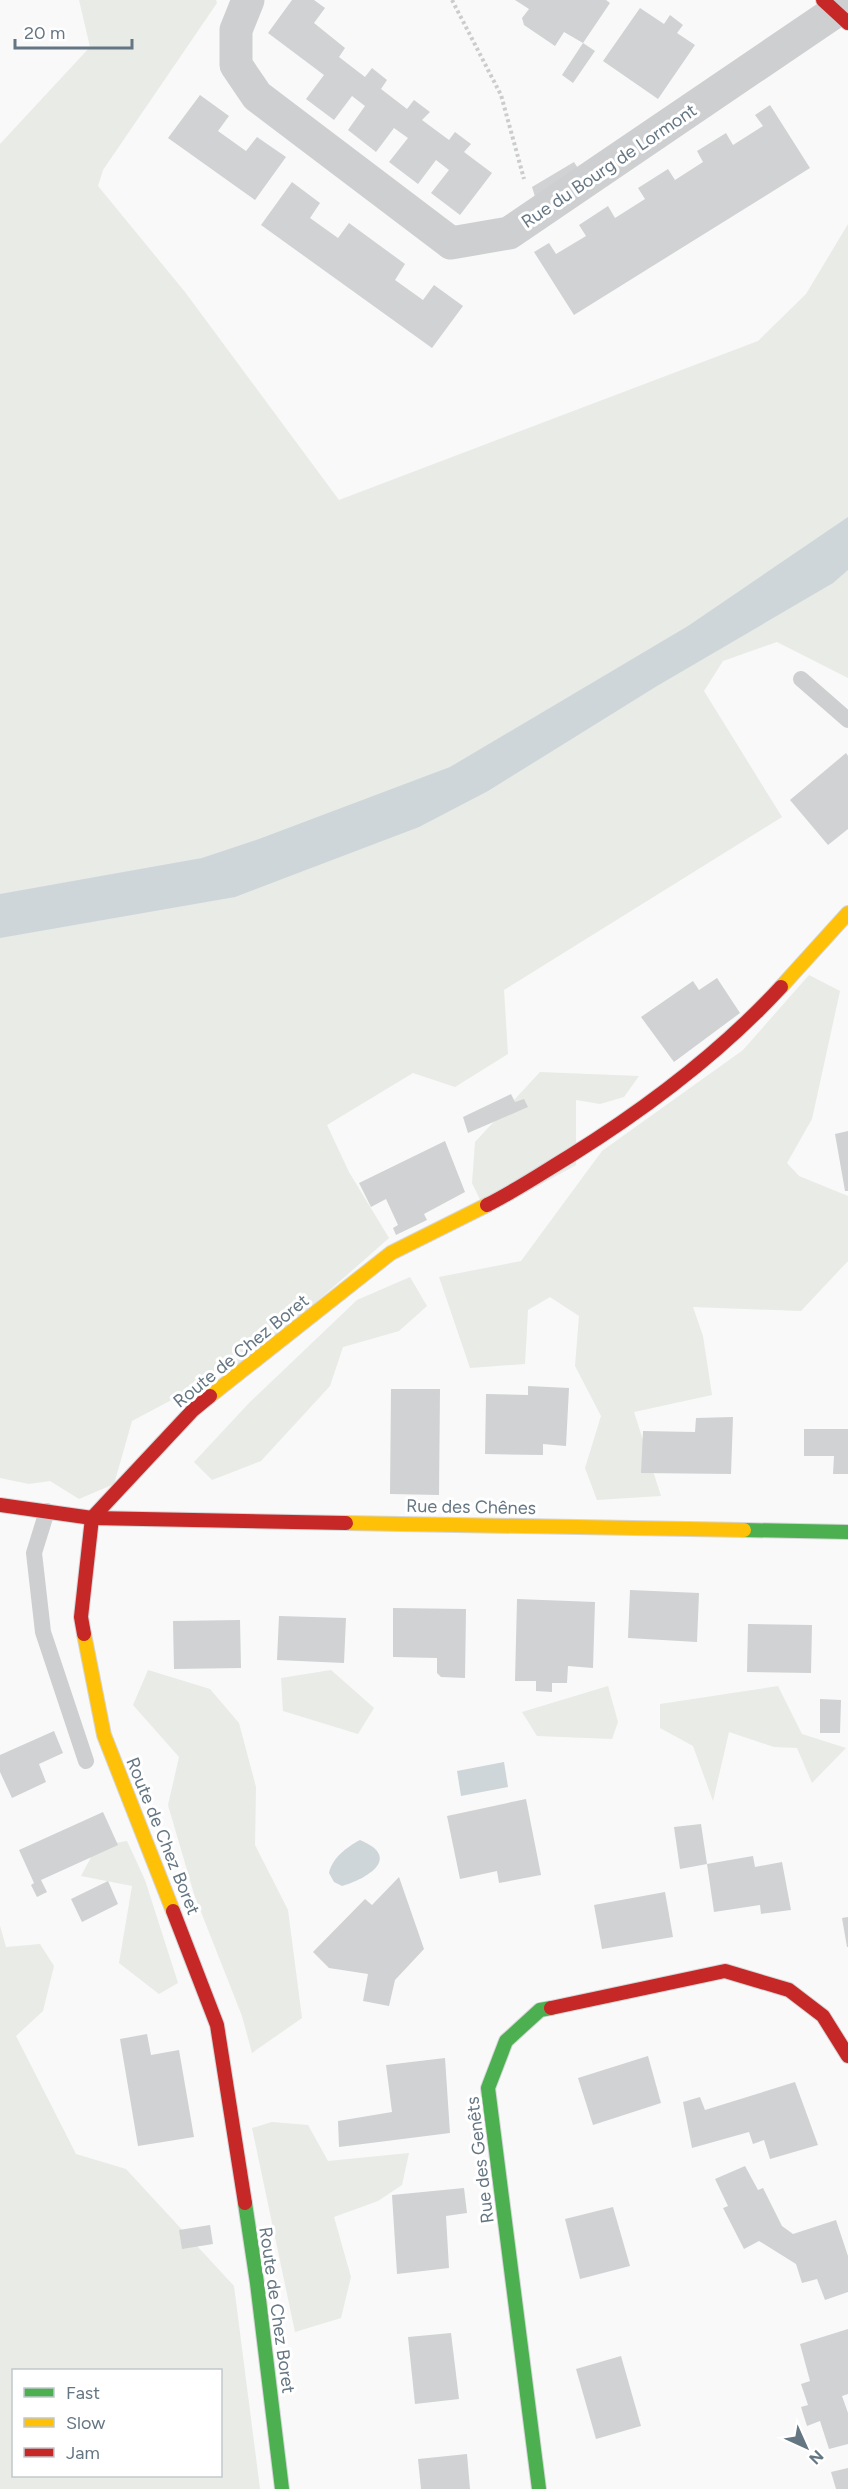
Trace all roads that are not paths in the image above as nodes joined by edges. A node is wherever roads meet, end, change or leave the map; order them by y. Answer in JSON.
{"nodes":[{"id":1,"x":248,"y":0,"type":"edge"},
{"id":2,"x":836,"y":12,"type":"edge"},
{"id":3,"x":801,"y":679,"type":"dead end"},
{"id":4,"x":848,"y":720,"type":"edge"},
{"id":5,"x":848,"y":912,"type":"edge"},
{"id":6,"x":0,"y":1504,"type":"edge"},
{"id":7,"x":47,"y":1511,"type":"junction"},
{"id":8,"x":92,"y":1518,"type":"junction"},
{"id":9,"x":848,"y":1532,"type":"edge"},
{"id":10,"x":86,"y":1761,"type":"dead end"},
{"id":11,"x":848,"y":2056,"type":"edge"},
{"id":12,"x":282,"y":2489,"type":"edge"},
{"id":13,"x":539,"y":2489,"type":"edge"}],
"edges":[{"from":1,"to":2,"type":"street","name":"Rue du Bourg de Lormont"},
{"from":3,"to":4,"type":"lane"},
{"from":5,"to":8,"type":"street","name":"Route de Chez Boret"},
{"from":6,"to":7,"type":"street","name":"Rue des Chênes"},
{"from":7,"to":8,"type":"street","name":"Rue des Chênes"},
{"from":7,"to":10,"type":"lane"},
{"from":8,"to":9,"type":"street","name":"Rue des Chênes"},
{"from":8,"to":12,"type":"street","name":"Route de Chez Boret"},
{"from":11,"to":13,"type":"street","name":"Rue des Genêts"}]}
